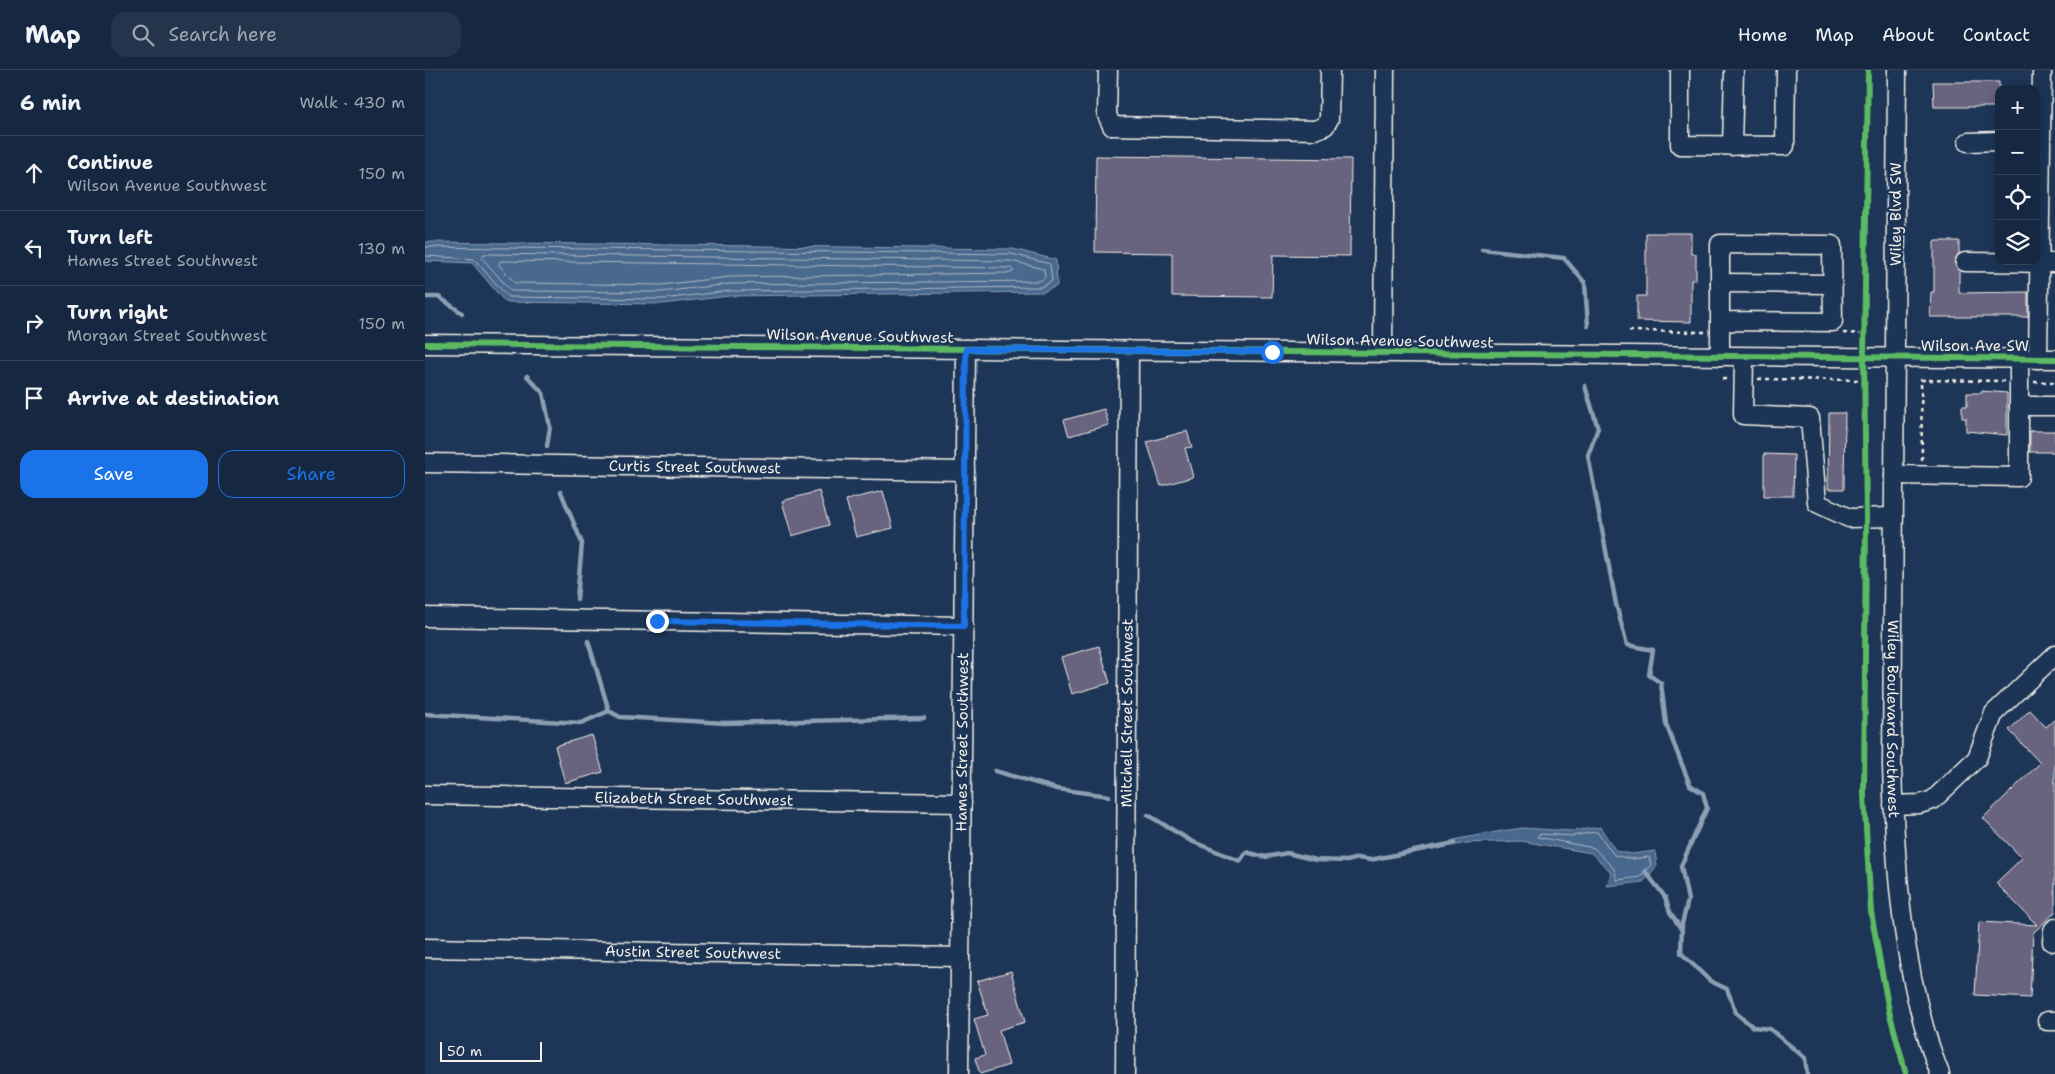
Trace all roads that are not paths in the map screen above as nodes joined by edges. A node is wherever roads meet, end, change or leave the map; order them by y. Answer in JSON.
{"nodes":[{"id":1,"x":1108,"y":70,"type":"edge"},
{"id":2,"x":1330,"y":70,"type":"edge"},
{"id":3,"x":1385,"y":70,"type":"edge"},
{"id":4,"x":1680,"y":70,"type":"edge"},
{"id":5,"x":1734,"y":70,"type":"edge"},
{"id":6,"x":1786,"y":70,"type":"edge"},
{"id":7,"x":1897,"y":70,"type":"edge"},
{"id":8,"x":2042,"y":70,"type":"edge"},
{"id":9,"x":2044,"y":140,"type":"edge"},
{"id":10,"x":1995,"y":141,"type":"edge"},
{"id":11,"x":1968,"y":142,"type":"dead end"},
{"id":12,"x":1732,"y":146,"type":"junction"},
{"id":13,"x":1965,"y":262,"type":"dead end"},
{"id":14,"x":2047,"y":263,"type":"edge"},
{"id":15,"x":1720,"y":284,"type":"junction"},
{"id":16,"x":1832,"y":284,"type":"junction"},
{"id":17,"x":1721,"y":321,"type":"junction"},
{"id":18,"x":425,"y":344,"type":"edge"},
{"id":19,"x":966,"y":349,"type":"junction"},
{"id":20,"x":1129,"y":350,"type":"junction"},
{"id":21,"x":1383,"y":353,"type":"junction"},
{"id":22,"x":1721,"y":356,"type":"junction"},
{"id":23,"x":1744,"y":357,"type":"junction"},
{"id":24,"x":1895,"y":358,"type":"junction"},
{"id":25,"x":2019,"y":359,"type":"junction"},
{"id":26,"x":2046,"y":359,"type":"edge"},
{"id":27,"x":2019,"y":406,"type":"junction"},
{"id":28,"x":2055,"y":406,"type":"edge"},
{"id":29,"x":425,"y":463,"type":"edge"},
{"id":30,"x":965,"y":471,"type":"junction"},
{"id":31,"x":1894,"y":475,"type":"junction"},
{"id":32,"x":1894,"y":517,"type":"junction"},
{"id":33,"x":425,"y":617,"type":"edge"},
{"id":34,"x":964,"y":626,"type":"junction"},
{"id":35,"x":2055,"y":656,"type":"edge"},
{"id":36,"x":425,"y":795,"type":"edge"},
{"id":37,"x":962,"y":803,"type":"junction"},
{"id":38,"x":1893,"y":805,"type":"junction"},
{"id":39,"x":425,"y":948,"type":"edge"},
{"id":40,"x":960,"y":957,"type":"junction"},
{"id":41,"x":959,"y":1074,"type":"edge"},
{"id":42,"x":1125,"y":1074,"type":"edge"},
{"id":43,"x":1940,"y":1074,"type":"edge"}],
"edges":[{"from":1,"to":2,"type":"street"},
{"from":3,"to":21,"type":"street"},
{"from":4,"to":12,"type":"street"},
{"from":5,"to":12,"type":"street"},
{"from":6,"to":12,"type":"street"},
{"from":7,"to":24,"type":"street","name":"Wiley Blvd SW"},
{"from":8,"to":9,"type":"street"},
{"from":9,"to":14,"type":"street"},
{"from":10,"to":11,"type":"street"},
{"from":13,"to":14,"type":"street"},
{"from":14,"to":26,"type":"street"},
{"from":15,"to":16,"type":"street"},
{"from":15,"to":16,"type":"street"},
{"from":15,"to":17,"type":"street"},
{"from":16,"to":17,"type":"street"},
{"from":17,"to":22,"type":"street"},
{"from":18,"to":19,"type":"street","name":"Wilson Avenue Southwest"},
{"from":19,"to":20,"type":"street","name":"Wilson Avenue Southwest"},
{"from":19,"to":30,"type":"street","name":"Hames Street Southwest"},
{"from":20,"to":21,"type":"street","name":"Wilson Avenue Southwest"},
{"from":20,"to":42,"type":"street","name":"Mitchell Street Southwest"},
{"from":21,"to":22,"type":"street","name":"Wilson Avenue Southwest"},
{"from":22,"to":23,"type":"street","name":"Wilson Avenue Southwest"},
{"from":23,"to":24,"type":"street","name":"Wilson Avenue Southwest"},
{"from":23,"to":32,"type":"street"},
{"from":24,"to":25,"type":"street","name":"Wilson Ave SW"},
{"from":24,"to":31,"type":"street","name":"Wiley Boulevard Southwest"},
{"from":25,"to":26,"type":"street","name":"Wilson Ave SW"},
{"from":25,"to":27,"type":"street"},
{"from":27,"to":28,"type":"street"},
{"from":27,"to":31,"type":"street"},
{"from":29,"to":30,"type":"street","name":"Curtis Street Southwest"},
{"from":30,"to":34,"type":"street","name":"Hames Street Southwest"},
{"from":31,"to":32,"type":"street","name":"Wiley Boulevard Southwest"},
{"from":32,"to":38,"type":"street","name":"Wiley Boulevard Southwest"},
{"from":33,"to":34,"type":"street"},
{"from":34,"to":37,"type":"street","name":"Hames Street Southwest"},
{"from":35,"to":38,"type":"street"},
{"from":36,"to":37,"type":"street","name":"Elizabeth Street Southwest"},
{"from":37,"to":40,"type":"street","name":"Hames Street Southwest"},
{"from":38,"to":43,"type":"street","name":"Wiley Boulevard Southwest"},
{"from":39,"to":40,"type":"street","name":"Austin Street Southwest"},
{"from":40,"to":41,"type":"street","name":"Hames Street Southwest"}]}
